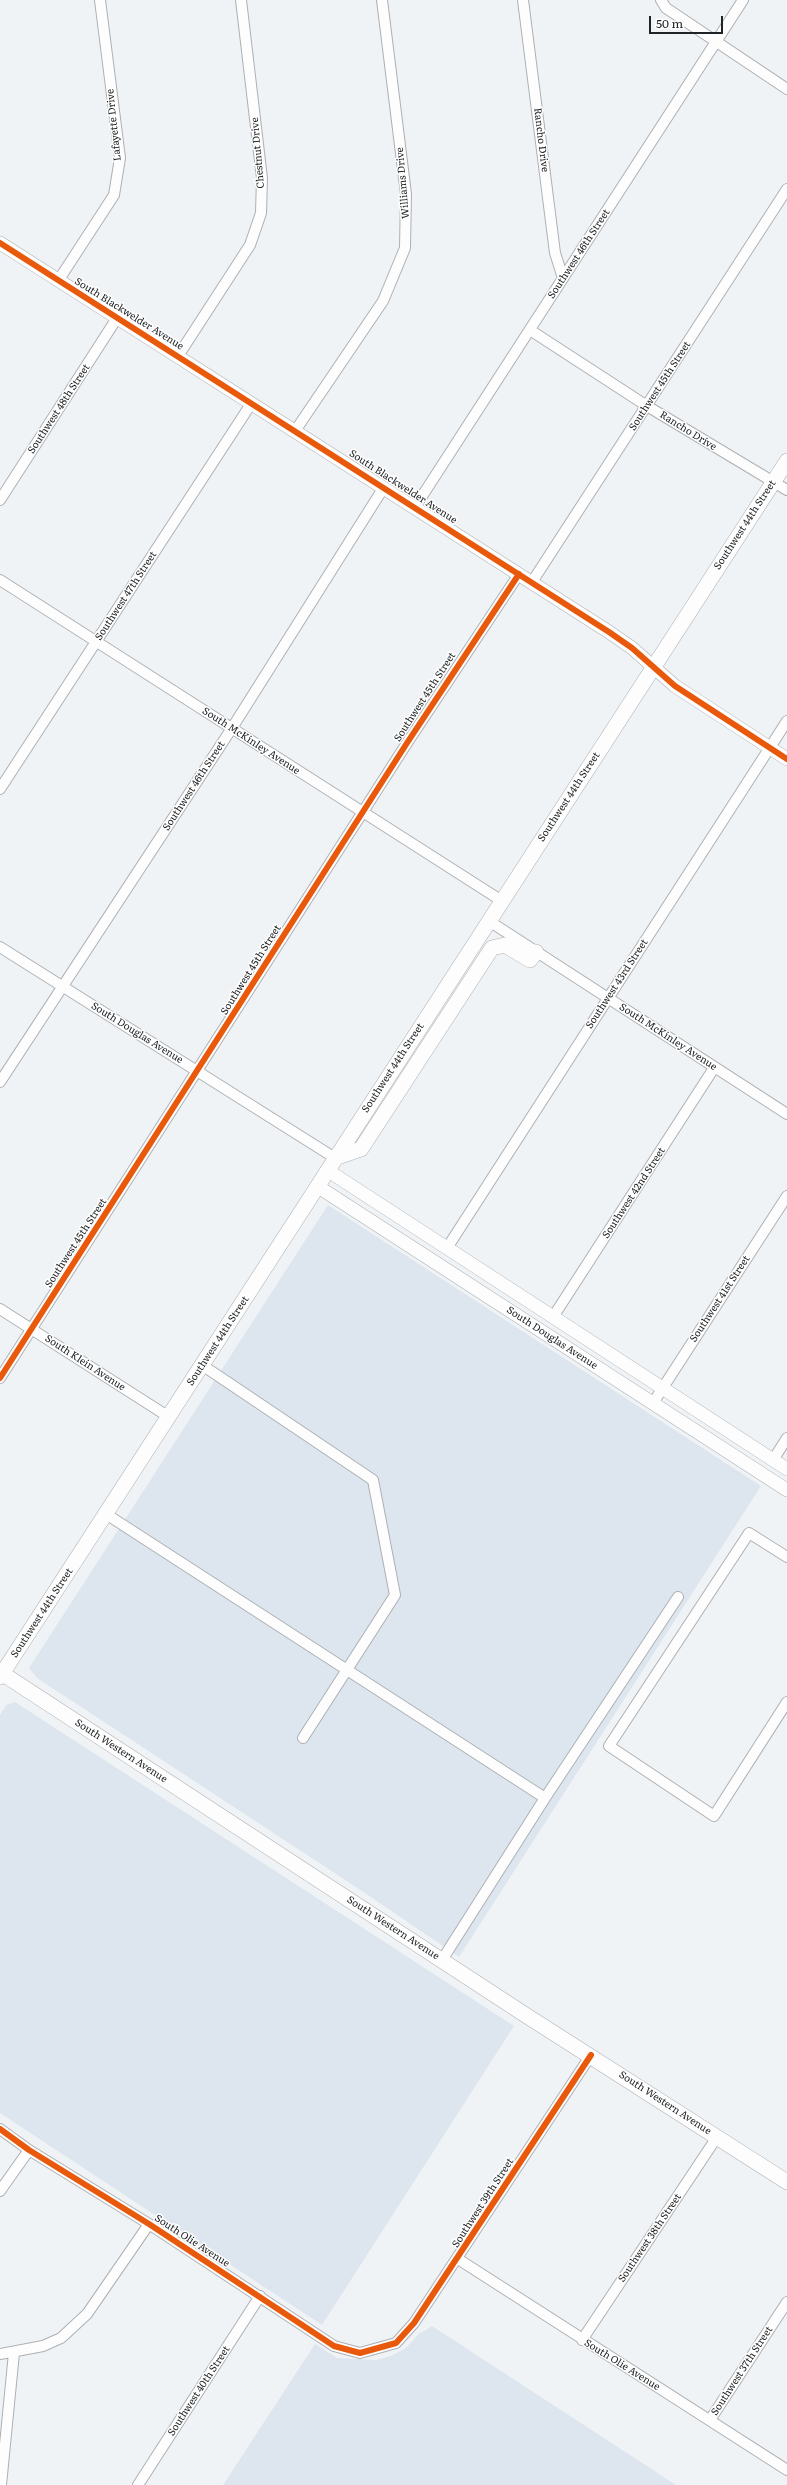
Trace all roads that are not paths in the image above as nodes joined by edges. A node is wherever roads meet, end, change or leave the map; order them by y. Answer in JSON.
{"nodes":[{"id":1,"x":100,"y":0,"type":"edge"},
{"id":2,"x":241,"y":0,"type":"edge"},
{"id":3,"x":382,"y":0,"type":"edge"},
{"id":4,"x":523,"y":0,"type":"edge"},
{"id":5,"x":661,"y":0,"type":"edge"},
{"id":6,"x":743,"y":0,"type":"edge"},
{"id":7,"x":715,"y":42,"type":"junction"},
{"id":8,"x":787,"y":89,"type":"edge"},
{"id":9,"x":787,"y":189,"type":"edge"},
{"id":10,"x":0,"y":243,"type":"edge"},
{"id":11,"x":563,"y":278,"type":"junction"},
{"id":12,"x":58,"y":281,"type":"junction"},
{"id":13,"x":117,"y":318,"type":"junction"},
{"id":14,"x":530,"y":330,"type":"junction"},
{"id":15,"x":178,"y":356,"type":"junction"},
{"id":16,"x":251,"y":404,"type":"junction"},
{"id":17,"x":647,"y":406,"type":"junction"},
{"id":18,"x":296,"y":431,"type":"junction"},
{"id":19,"x":787,"y":460,"type":"edge"},
{"id":20,"x":773,"y":482,"type":"junction"},
{"id":21,"x":384,"y":487,"type":"junction"},
{"id":22,"x":787,"y":490,"type":"edge"},
{"id":23,"x":0,"y":500,"type":"edge"},
{"id":24,"x":415,"y":507,"type":"junction"},
{"id":25,"x":519,"y":574,"type":"junction"},
{"id":26,"x":0,"y":580,"type":"edge"},
{"id":27,"x":532,"y":582,"type":"junction"},
{"id":28,"x":96,"y":642,"type":"junction"},
{"id":29,"x":653,"y":667,"type":"junction"},
{"id":30,"x":787,"y":721,"type":"edge"},
{"id":31,"x":232,"y":728,"type":"junction"},
{"id":32,"x":770,"y":748,"type":"junction"},
{"id":33,"x":787,"y":759,"type":"edge"},
{"id":34,"x":0,"y":789,"type":"edge"},
{"id":35,"x":362,"y":813,"type":"junction"},
{"id":36,"x":502,"y":901,"type":"junction"},
{"id":37,"x":489,"y":921,"type":"junction"},
{"id":38,"x":0,"y":947,"type":"edge"},
{"id":39,"x":533,"y":956,"type":"junction"},
{"id":40,"x":62,"y":986,"type":"junction"},
{"id":41,"x":608,"y":998,"type":"junction"},
{"id":42,"x":714,"y":1068,"type":"junction"},
{"id":43,"x":199,"y":1071,"type":"junction"},
{"id":44,"x":0,"y":1082,"type":"edge"},
{"id":45,"x":787,"y":1114,"type":"edge"},
{"id":46,"x":331,"y":1164,"type":"junction"},
{"id":47,"x":317,"y":1186,"type":"junction"},
{"id":48,"x":787,"y":1196,"type":"edge"},
{"id":49,"x":447,"y":1248,"type":"junction"},
{"id":50,"x":0,"y":1309,"type":"edge"},
{"id":51,"x":553,"y":1317,"type":"junction"},
{"id":52,"x":32,"y":1329,"type":"junction"},
{"id":53,"x":202,"y":1364,"type":"junction"},
{"id":54,"x":0,"y":1378,"type":"edge"},
{"id":55,"x":663,"y":1388,"type":"junction"},
{"id":56,"x":653,"y":1403,"type":"junction"},
{"id":57,"x":169,"y":1417,"type":"junction"},
{"id":58,"x":787,"y":1438,"type":"edge"},
{"id":59,"x":773,"y":1460,"type":"junction"},
{"id":60,"x":787,"y":1469,"type":"edge"},
{"id":61,"x":787,"y":1490,"type":"edge"},
{"id":62,"x":106,"y":1514,"type":"junction"},
{"id":63,"x":787,"y":1557,"type":"edge"},
{"id":64,"x":678,"y":1597,"type":"dead end"},
{"id":65,"x":348,"y":1670,"type":"junction"},
{"id":66,"x":1,"y":1674,"type":"edge"},
{"id":67,"x":787,"y":1702,"type":"edge"},
{"id":68,"x":303,"y":1738,"type":"dead end"},
{"id":69,"x":545,"y":1798,"type":"junction"},
{"id":70,"x":442,"y":1960,"type":"junction"},
{"id":71,"x":591,"y":2055,"type":"junction"},
{"id":72,"x":0,"y":2129,"type":"edge"},
{"id":73,"x":717,"y":2137,"type":"junction"},
{"id":74,"x":29,"y":2150,"type":"junction"},
{"id":75,"x":787,"y":2182,"type":"edge"},
{"id":76,"x":0,"y":2191,"type":"edge"},
{"id":77,"x":149,"y":2224,"type":"junction"},
{"id":78,"x":458,"y":2259,"type":"junction"},
{"id":79,"x":260,"y":2296,"type":"junction"},
{"id":80,"x":787,"y":2302,"type":"edge"},
{"id":81,"x":582,"y":2340,"type":"junction"},
{"id":82,"x":379,"y":2349,"type":"joint"},
{"id":83,"x":14,"y":2353,"type":"junction"},
{"id":84,"x":0,"y":2354,"type":"edge"},
{"id":85,"x":710,"y":2420,"type":"junction"},
{"id":86,"x":787,"y":2470,"type":"edge"},
{"id":87,"x":0,"y":2485,"type":"edge"},
{"id":88,"x":138,"y":2485,"type":"edge"}],
"edges":[{"from":1,"to":12,"type":"street","name":"Lafayette Drive"},
{"from":2,"to":15,"type":"street","name":"Chestnut Drive"},
{"from":3,"to":18,"type":"street","name":"Williams Drive"},
{"from":4,"to":11,"type":"street","name":"Rancho Drive"},
{"from":5,"to":7,"type":"street"},
{"from":6,"to":7,"type":"street","name":"Southwest 46th Street"},
{"from":7,"to":8,"type":"street"},
{"from":7,"to":11,"type":"street","name":"Southwest 46th Street"},
{"from":9,"to":17,"type":"street","name":"Southwest 45th Street"},
{"from":10,"to":12,"type":"street","name":"South Blackwelder Avenue"},
{"from":11,"to":14,"type":"street","name":"Southwest 46th Street"},
{"from":12,"to":13,"type":"street","name":"South Blackwelder Avenue"},
{"from":13,"to":15,"type":"street","name":"South Blackwelder Avenue"},
{"from":13,"to":23,"type":"street","name":"Southwest 48th Street"},
{"from":14,"to":17,"type":"street","name":"Rancho Drive"},
{"from":14,"to":24,"type":"street","name":"Southwest 46th Street"},
{"from":15,"to":16,"type":"street","name":"South Blackwelder Avenue"},
{"from":16,"to":18,"type":"street","name":"South Blackwelder Avenue"},
{"from":16,"to":28,"type":"street","name":"Southwest 47th Street"},
{"from":17,"to":20,"type":"street","name":"Rancho Drive"},
{"from":17,"to":27,"type":"street","name":"Southwest 45th Street"},
{"from":18,"to":21,"type":"street","name":"South Blackwelder Avenue"},
{"from":19,"to":20,"type":"main road","name":"Southwest 44th Street"},
{"from":20,"to":22,"type":"street","name":"Rancho Drive"},
{"from":20,"to":29,"type":"main road","name":"Southwest 44th Street"},
{"from":21,"to":24,"type":"street","name":"South Blackwelder Avenue"},
{"from":21,"to":31,"type":"street","name":"Southwest 46th Street"},
{"from":24,"to":25,"type":"street","name":"South Blackwelder Avenue"},
{"from":25,"to":27,"type":"street","name":"South Blackwelder Avenue"},
{"from":25,"to":35,"type":"street","name":"Southwest 45th Street"},
{"from":26,"to":28,"type":"street","name":"South McKinley Avenue"},
{"from":27,"to":29,"type":"street","name":"South Blackwelder Avenue"},
{"from":28,"to":31,"type":"street","name":"South McKinley Avenue"},
{"from":28,"to":34,"type":"street","name":"Southwest 47th Street"},
{"from":29,"to":32,"type":"street","name":"South Blackwelder Avenue"},
{"from":29,"to":36,"type":"main road","name":"Southwest 44th Street"},
{"from":30,"to":32,"type":"street","name":"Southwest 43rd Street"},
{"from":31,"to":35,"type":"street","name":"South McKinley Avenue"},
{"from":31,"to":40,"type":"street","name":"Southwest 46th Street"},
{"from":32,"to":33,"type":"street","name":"South Blackwelder Avenue"},
{"from":32,"to":41,"type":"street","name":"Southwest 43rd Street"},
{"from":35,"to":36,"type":"street","name":"South McKinley Avenue"},
{"from":35,"to":43,"type":"street","name":"Southwest 45th Street"},
{"from":36,"to":37,"type":"main road","name":"Southwest 44th Street"},
{"from":37,"to":39,"type":"street","name":"South McKinley Avenue"},
{"from":37,"to":46,"type":"main road","name":"Southwest 44th Street"},
{"from":38,"to":40,"type":"street","name":"South Douglas Avenue"},
{"from":39,"to":41,"type":"street","name":"South McKinley Avenue"},
{"from":39,"to":46,"type":"main road"},
{"from":40,"to":43,"type":"street","name":"South Douglas Avenue"},
{"from":40,"to":44,"type":"street","name":"Southwest 46th Street"},
{"from":41,"to":42,"type":"street","name":"South McKinley Avenue"},
{"from":41,"to":49,"type":"street","name":"Southwest 43rd Street"},
{"from":42,"to":45,"type":"street","name":"South McKinley Avenue"},
{"from":42,"to":51,"type":"street","name":"Southwest 42nd Street"},
{"from":43,"to":46,"type":"street","name":"South Douglas Avenue"},
{"from":43,"to":52,"type":"street","name":"Southwest 45th Street"},
{"from":46,"to":47,"type":"main road","name":"Southwest 44th Street"},
{"from":46,"to":49,"type":"street","name":"South Douglas Avenue"},
{"from":47,"to":53,"type":"main road","name":"Southwest 44th Street"},
{"from":47,"to":56,"type":"street","name":"South Douglas Avenue"},
{"from":48,"to":55,"type":"street","name":"Southwest 41st Street"},
{"from":49,"to":51,"type":"street","name":"South Douglas Avenue"},
{"from":50,"to":52,"type":"street","name":"South Klein Avenue"},
{"from":51,"to":55,"type":"street","name":"South Douglas Avenue"},
{"from":52,"to":54,"type":"street","name":"Southwest 45th Street"},
{"from":52,"to":57,"type":"street","name":"South Klein Avenue"},
{"from":53,"to":57,"type":"main road","name":"Southwest 44th Street"},
{"from":53,"to":65,"type":"street"},
{"from":55,"to":56,"type":"street","name":"Southwest 41st Street"},
{"from":55,"to":59,"type":"street","name":"South Douglas Avenue"},
{"from":56,"to":61,"type":"street","name":"South Douglas Avenue"},
{"from":57,"to":62,"type":"main road","name":"Southwest 44th Street"},
{"from":58,"to":59,"type":"street"},
{"from":59,"to":60,"type":"street","name":"South Douglas Avenue"},
{"from":62,"to":65,"type":"street"},
{"from":62,"to":66,"type":"main road","name":"Southwest 44th Street"},
{"from":63,"to":67,"type":"street"},
{"from":64,"to":69,"type":"street"},
{"from":65,"to":68,"type":"street"},
{"from":65,"to":69,"type":"street"},
{"from":66,"to":70,"type":"main road","name":"South Western Avenue"},
{"from":69,"to":70,"type":"street"},
{"from":70,"to":71,"type":"main road","name":"South Western Avenue"},
{"from":71,"to":73,"type":"main road","name":"South Western Avenue"},
{"from":71,"to":78,"type":"street","name":"Southwest 39th Street"},
{"from":72,"to":74,"type":"street","name":"South Olie Avenue"},
{"from":73,"to":75,"type":"main road","name":"South Western Avenue"},
{"from":73,"to":81,"type":"street","name":"Southwest 38th Street"},
{"from":74,"to":76,"type":"street"},
{"from":74,"to":77,"type":"street","name":"South Olie Avenue"},
{"from":77,"to":79,"type":"street","name":"South Olie Avenue"},
{"from":77,"to":83,"type":"street"},
{"from":78,"to":81,"type":"street","name":"South Olie Avenue"},
{"from":78,"to":82,"type":"street","name":"Southwest 39th Street"},
{"from":79,"to":82,"type":"street","name":"South Olie Avenue"},
{"from":79,"to":88,"type":"street","name":"Southwest 40th Street"},
{"from":80,"to":85,"type":"street","name":"Southwest 37th Street"},
{"from":81,"to":85,"type":"street","name":"South Olie Avenue"},
{"from":83,"to":84,"type":"street"},
{"from":83,"to":87,"type":"street"},
{"from":85,"to":86,"type":"street","name":"South Olie Avenue"}]}
